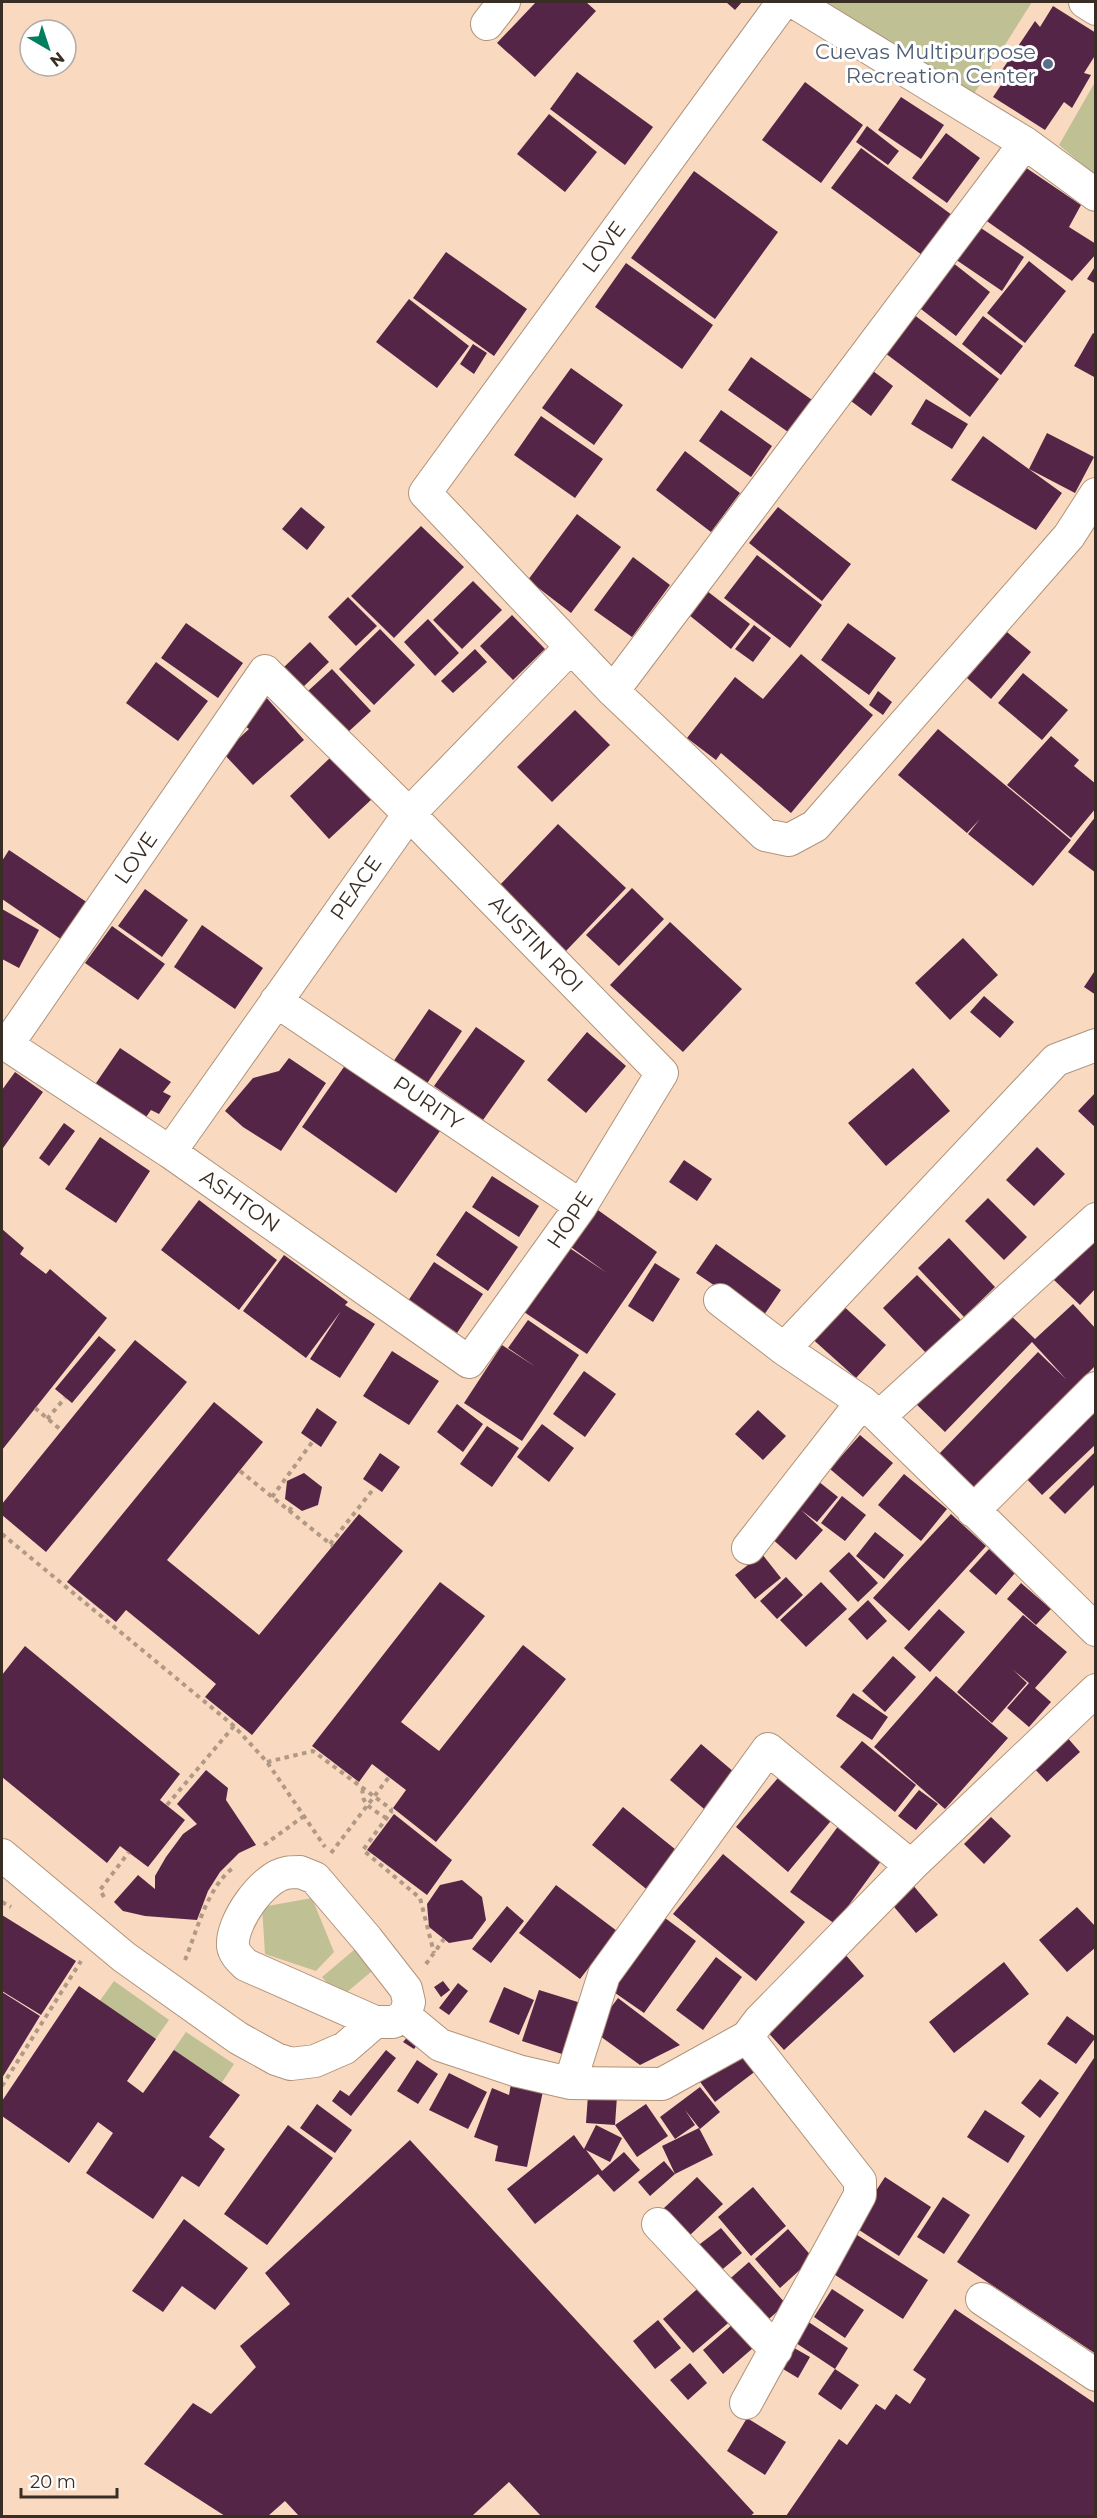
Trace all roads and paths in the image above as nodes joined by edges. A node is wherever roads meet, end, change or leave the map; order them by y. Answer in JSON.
{"nodes":[{"id":1,"x":783,"y":2,"type":"edge"},
{"id":2,"x":794,"y":2,"type":"edge"},
{"id":3,"x":1085,"y":2,"type":"edge"},
{"id":4,"x":1095,"y":9,"type":"edge"},
{"id":5,"x":1025,"y":142,"type":"junction"},
{"id":6,"x":1095,"y":195,"type":"edge"},
{"id":7,"x":1095,"y":494,"type":"edge"},
{"id":8,"x":570,"y":648,"type":"junction"},
{"id":9,"x":614,"y":691,"type":"junction"},
{"id":10,"x":409,"y":814,"type":"junction"},
{"id":11,"x":276,"y":1000,"type":"junction"},
{"id":12,"x":7,"y":1045,"type":"joint"},
{"id":13,"x":1095,"y":1045,"type":"edge"},
{"id":14,"x":662,"y":1073,"type":"joint"},
{"id":15,"x":170,"y":1152,"type":"junction"},
{"id":16,"x":581,"y":1206,"type":"junction"},
{"id":17,"x":1095,"y":1219,"type":"edge"},
{"id":18,"x":720,"y":1300,"type":"dead end"},
{"id":19,"x":784,"y":1349,"type":"junction"},
{"id":20,"x":469,"y":1362,"type":"joint"},
{"id":21,"x":1095,"y":1388,"type":"edge"},
{"id":22,"x":65,"y":1398,"type":"dead end"},
{"id":23,"x":35,"y":1408,"type":"dead end"},
{"id":24,"x":870,"y":1410,"type":"junction"},
{"id":25,"x":48,"y":1419,"type":"junction"},
{"id":26,"x":61,"y":1430,"type":"dead end"},
{"id":27,"x":313,"y":1441,"type":"dead end"},
{"id":28,"x":240,"y":1471,"type":"dead end"},
{"id":29,"x":375,"y":1487,"type":"dead end"},
{"id":30,"x":272,"y":1497,"type":"junction"},
{"id":31,"x":293,"y":1505,"type":"dead end"},
{"id":32,"x":289,"y":1511,"type":"junction"},
{"id":33,"x":973,"y":1511,"type":"junction"},
{"id":34,"x":2,"y":1534,"type":"edge"},
{"id":35,"x":748,"y":1548,"type":"dead end"},
{"id":36,"x":1095,"y":1630,"type":"edge"},
{"id":37,"x":1095,"y":1690,"type":"edge"},
{"id":38,"x":234,"y":1726,"type":"junction"},
{"id":39,"x":267,"y":1762,"type":"junction"},
{"id":40,"x":389,"y":1777,"type":"dead end"},
{"id":41,"x":363,"y":1790,"type":"junction"},
{"id":42,"x":374,"y":1798,"type":"junction"},
{"id":43,"x":167,"y":1805,"type":"dead end"},
{"id":44,"x":368,"y":1806,"type":"junction"},
{"id":45,"x":386,"y":1818,"type":"junction"},
{"id":46,"x":2,"y":1854,"type":"edge"},
{"id":47,"x":330,"y":1854,"type":"junction"},
{"id":48,"x":336,"y":1863,"type":"dead end"},
{"id":49,"x":911,"y":1866,"type":"junction"},
{"id":50,"x":444,"y":1939,"type":"dead end"},
{"id":51,"x":434,"y":1953,"type":"junction"},
{"id":52,"x":84,"y":1956,"type":"dead end"},
{"id":53,"x":421,"y":1970,"type":"dead end"},
{"id":54,"x":405,"y":2016,"type":"junction"},
{"id":55,"x":375,"y":2022,"type":"junction"},
{"id":56,"x":747,"y":2037,"type":"junction"},
{"id":57,"x":570,"y":2083,"type":"junction"},
{"id":58,"x":2,"y":2086,"type":"edge"},
{"id":59,"x":658,"y":2224,"type":"dead end"},
{"id":60,"x":982,"y":2299,"type":"dead end"},
{"id":61,"x":776,"y":2350,"type":"junction"},
{"id":62,"x":1095,"y":2375,"type":"edge"},
{"id":63,"x":746,"y":2403,"type":"dead end"}],
"edges":[{"from":1,"to":8,"type":"street","name":"LOVE"},
{"from":2,"to":5,"type":"street"},
{"from":3,"to":4,"type":"street"},
{"from":5,"to":6,"type":"street"},
{"from":5,"to":9,"type":"street"},
{"from":7,"to":9,"type":"street"},
{"from":8,"to":9,"type":"street"},
{"from":8,"to":10,"type":"street","name":"PEACE"},
{"from":10,"to":11,"type":"street","name":"PEACE"},
{"from":10,"to":12,"type":"street","name":"LOVE"},
{"from":10,"to":14,"type":"street","name":"AUSTIN ROI"},
{"from":11,"to":15,"type":"street","name":"PEACE"},
{"from":11,"to":16,"type":"street","name":"PURITY"},
{"from":12,"to":15,"type":"street","name":"ASHTON"},
{"from":13,"to":19,"type":"street"},
{"from":14,"to":16,"type":"street","name":"HOPE"},
{"from":15,"to":20,"type":"street","name":"ASHTON"},
{"from":16,"to":20,"type":"street","name":"HOPE"},
{"from":17,"to":24,"type":"street"},
{"from":18,"to":19,"type":"street"},
{"from":19,"to":24,"type":"street"},
{"from":21,"to":33,"type":"street"},
{"from":22,"to":25,"type":"path"},
{"from":23,"to":25,"type":"path"},
{"from":24,"to":33,"type":"street"},
{"from":24,"to":35,"type":"street"},
{"from":25,"to":26,"type":"path"},
{"from":27,"to":30,"type":"path"},
{"from":28,"to":30,"type":"path"},
{"from":29,"to":32,"type":"path"},
{"from":30,"to":32,"type":"path"},
{"from":31,"to":32,"type":"path"},
{"from":33,"to":36,"type":"street"},
{"from":34,"to":38,"type":"path"},
{"from":37,"to":49,"type":"street"},
{"from":38,"to":39,"type":"path"},
{"from":38,"to":43,"type":"path"},
{"from":39,"to":41,"type":"path"},
{"from":39,"to":47,"type":"path"},
{"from":40,"to":42,"type":"path"},
{"from":41,"to":42,"type":"path"},
{"from":41,"to":44,"type":"path"},
{"from":42,"to":44,"type":"path"},
{"from":42,"to":45,"type":"path"},
{"from":44,"to":45,"type":"path"},
{"from":44,"to":47,"type":"path"},
{"from":45,"to":51,"type":"path"},
{"from":46,"to":55,"type":"street"},
{"from":47,"to":48,"type":"path"},
{"from":49,"to":56,"type":"street"},
{"from":49,"to":57,"type":"street"},
{"from":50,"to":51,"type":"path"},
{"from":51,"to":53,"type":"path"},
{"from":52,"to":58,"type":"path"},
{"from":54,"to":55,"type":"street"},
{"from":54,"to":55,"type":"street"},
{"from":54,"to":57,"type":"street"},
{"from":56,"to":57,"type":"street"},
{"from":56,"to":61,"type":"street"},
{"from":59,"to":61,"type":"street"},
{"from":60,"to":62,"type":"street"},
{"from":61,"to":63,"type":"street"}]}
